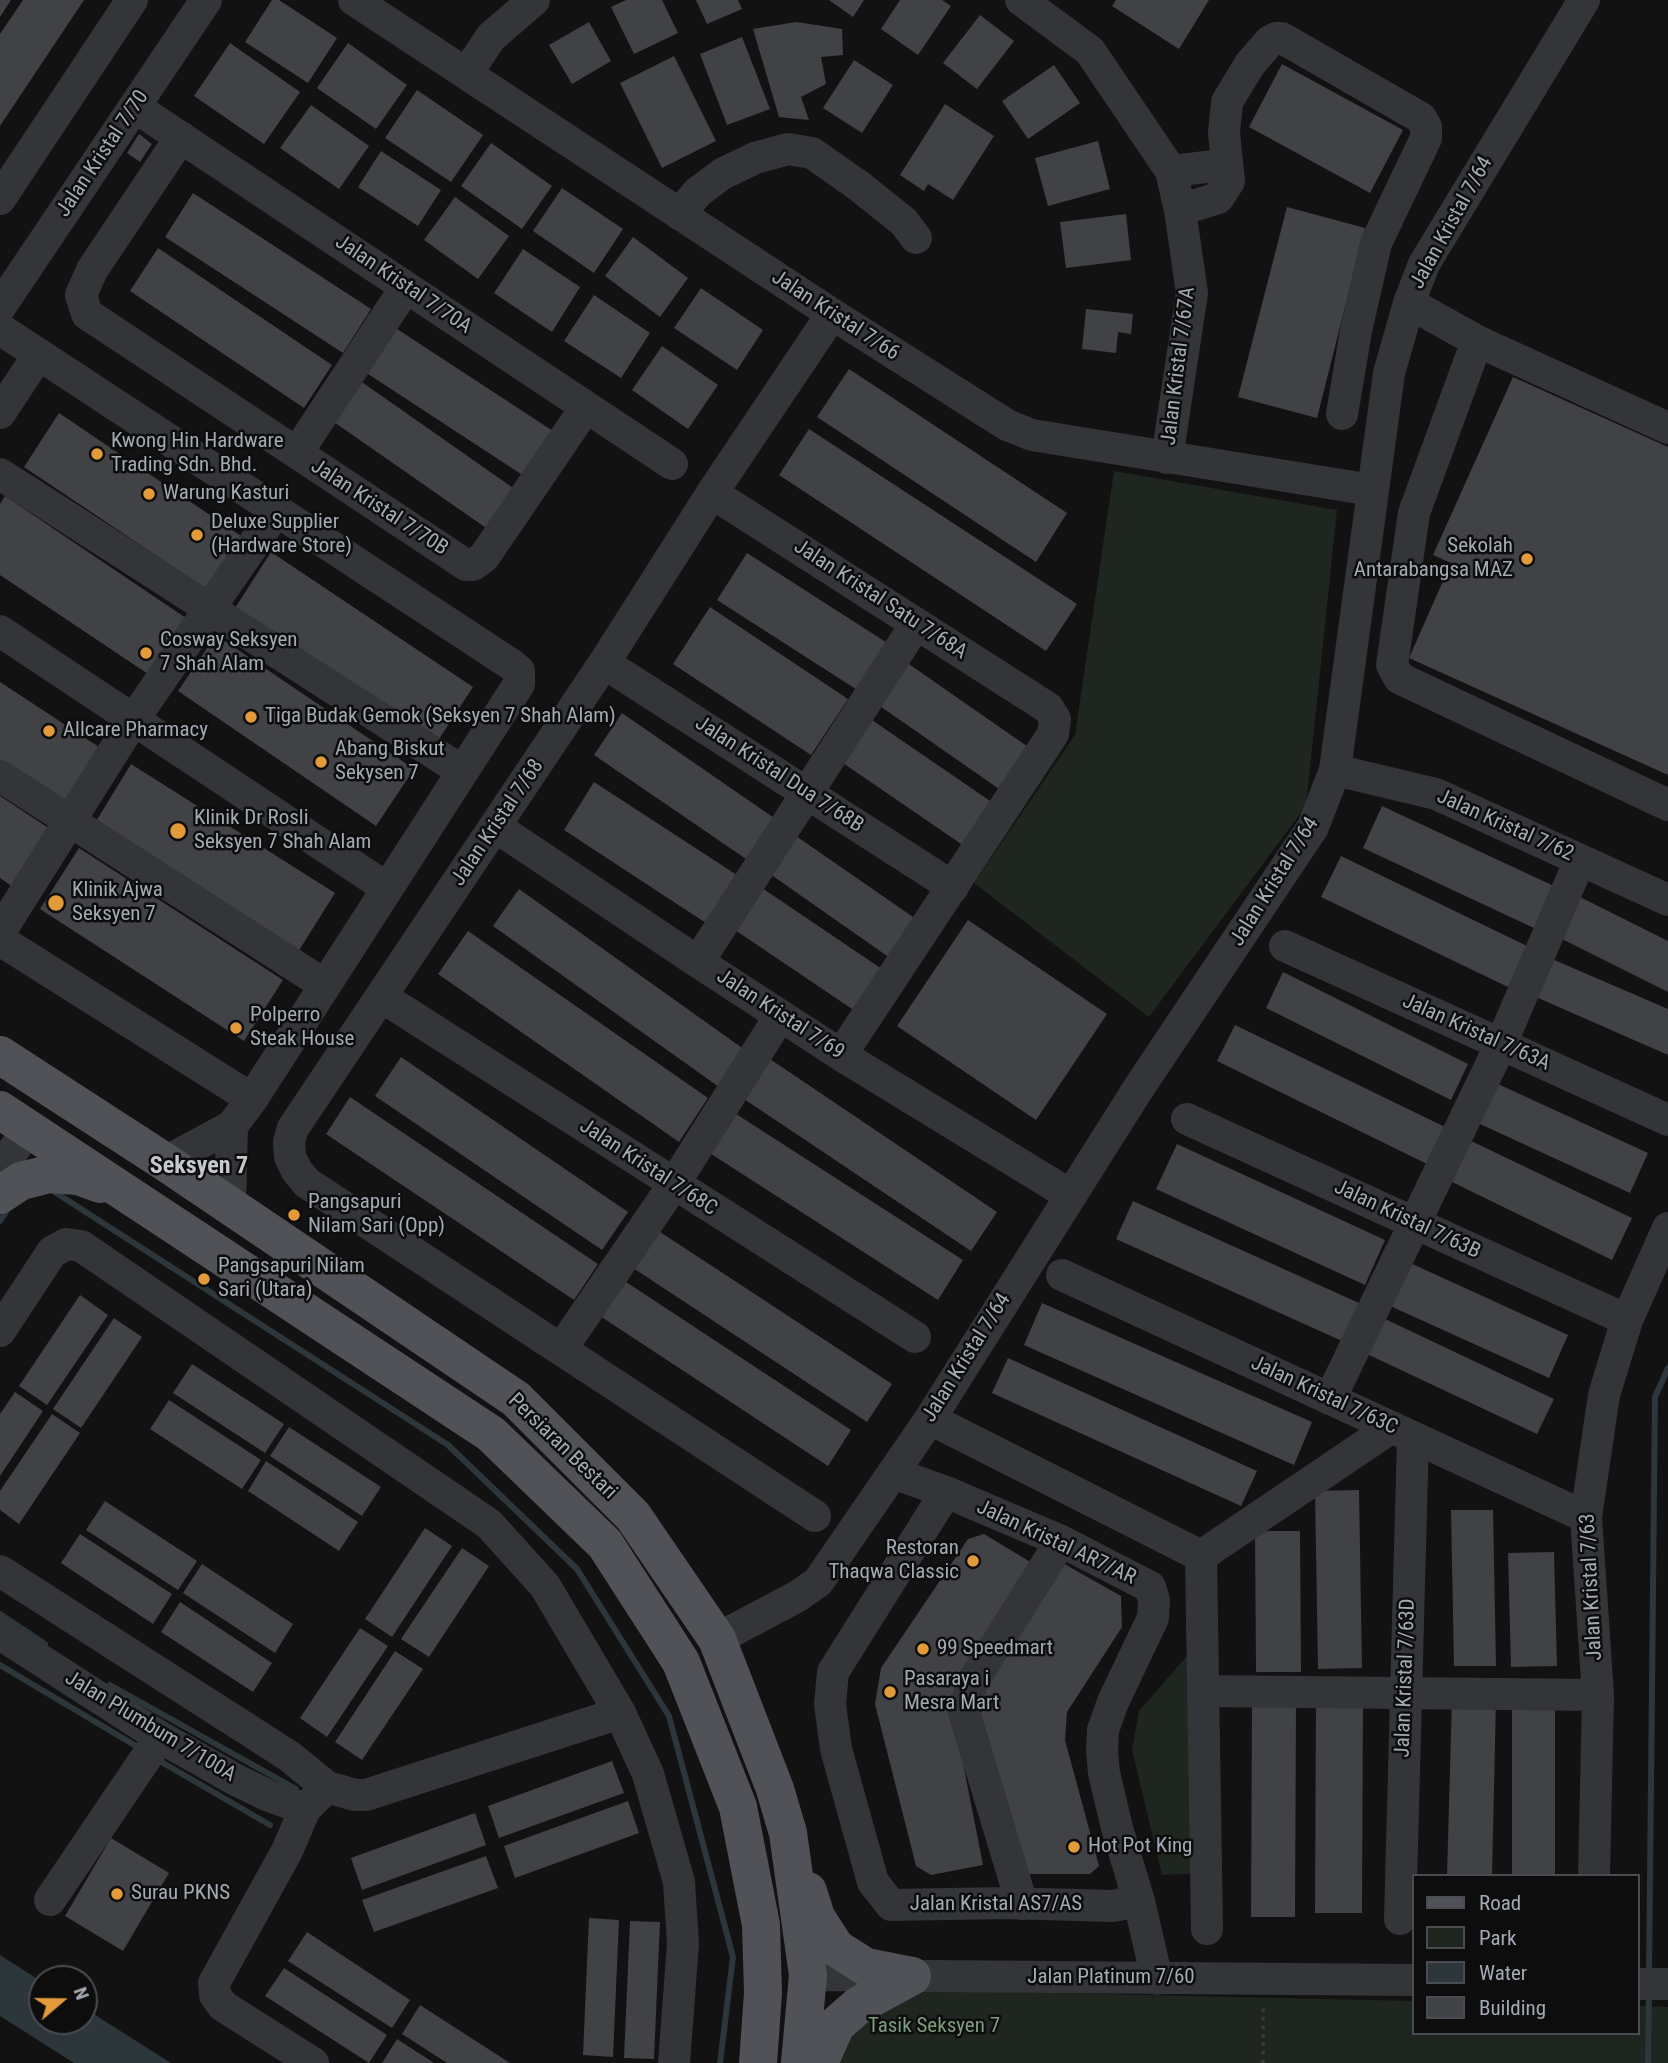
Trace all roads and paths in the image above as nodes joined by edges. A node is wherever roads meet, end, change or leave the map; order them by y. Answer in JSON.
{"nodes":[{"id":1,"x":132,"y":0,"type":"edge"},
{"id":2,"x":206,"y":0,"type":"edge"},
{"id":3,"x":354,"y":0,"type":"edge"},
{"id":4,"x":534,"y":0,"type":"edge"},
{"id":5,"x":1020,"y":0,"type":"edge"},
{"id":6,"x":1584,"y":0,"type":"edge"},
{"id":7,"x":467,"y":73,"type":"junction"},
{"id":8,"x":135,"y":107,"type":"junction"},
{"id":9,"x":181,"y":137,"type":"junction"},
{"id":10,"x":1171,"y":171,"type":"junction"},
{"id":11,"x":1229,"y":181,"type":"junction"},
{"id":12,"x":0,"y":199,"type":"edge"},
{"id":13,"x":1180,"y":210,"type":"junction"},
{"id":14,"x":679,"y":214,"type":"junction"},
{"id":15,"x":916,"y":238,"type":"dead end"},
{"id":16,"x":406,"y":287,"type":"junction"},
{"id":17,"x":1409,"y":303,"type":"junction"},
{"id":18,"x":0,"y":307,"type":"edge"},
{"id":19,"x":832,"y":314,"type":"junction"},
{"id":20,"x":0,"y":329,"type":"edge"},
{"id":21,"x":1477,"y":341,"type":"junction"},
{"id":22,"x":39,"y":354,"type":"junction"},
{"id":23,"x":586,"y":407,"type":"junction"},
{"id":24,"x":0,"y":413,"type":"edge"},
{"id":25,"x":1342,"y":414,"type":"dead end"},
{"id":26,"x":1668,"y":428,"type":"edge"},
{"id":27,"x":297,"y":453,"type":"junction"},
{"id":28,"x":1167,"y":458,"type":"junction"},
{"id":29,"x":672,"y":464,"type":"dead end"},
{"id":30,"x":0,"y":474,"type":"edge"},
{"id":31,"x":1372,"y":490,"type":"junction"},
{"id":32,"x":712,"y":493,"type":"junction"},
{"id":33,"x":277,"y":510,"type":"junction"},
{"id":34,"x":210,"y":608,"type":"junction"},
{"id":35,"x":916,"y":624,"type":"junction"},
{"id":36,"x":0,"y":631,"type":"edge"},
{"id":37,"x":604,"y":663,"type":"junction"},
{"id":38,"x":134,"y":719,"type":"junction"},
{"id":39,"x":1335,"y":770,"type":"junction"},
{"id":40,"x":462,"y":771,"type":"junction"},
{"id":41,"x":0,"y":776,"type":"edge"},
{"id":42,"x":808,"y":793,"type":"junction"},
{"id":43,"x":1668,"y":805,"type":"edge"},
{"id":44,"x":70,"y":822,"type":"junction"},
{"id":45,"x":496,"y":827,"type":"junction"},
{"id":46,"x":1580,"y":860,"type":"junction"},
{"id":47,"x":953,"y":887,"type":"junction"},
{"id":48,"x":387,"y":888,"type":"junction"},
{"id":49,"x":1668,"y":900,"type":"edge"},
{"id":50,"x":0,"y":932,"type":"edge"},
{"id":51,"x":0,"y":940,"type":"edge"},
{"id":52,"x":1285,"y":946,"type":"dead end"},
{"id":53,"x":698,"y":962,"type":"junction"},
{"id":54,"x":325,"y":985,"type":"junction"},
{"id":55,"x":382,"y":997,"type":"junction"},
{"id":56,"x":780,"y":1016,"type":"junction"},
{"id":57,"x":1500,"y":1044,"type":"junction"},
{"id":58,"x":0,"y":1055,"type":"edge"},
{"id":59,"x":841,"y":1055,"type":"junction"},
{"id":60,"x":0,"y":1079,"type":"edge"},
{"id":61,"x":252,"y":1098,"type":"junction"},
{"id":62,"x":1187,"y":1119,"type":"dead end"},
{"id":63,"x":14,"y":1120,"type":"edge"},
{"id":64,"x":1668,"y":1120,"type":"edge"},
{"id":65,"x":232,"y":1126,"type":"junction"},
{"id":66,"x":165,"y":1162,"type":"junction"},
{"id":67,"x":0,"y":1168,"type":"edge"},
{"id":68,"x":674,"y":1184,"type":"junction"},
{"id":69,"x":125,"y":1193,"type":"junction"},
{"id":70,"x":0,"y":1195,"type":"edge"},
{"id":71,"x":1070,"y":1195,"type":"junction"},
{"id":72,"x":230,"y":1206,"type":"junction"},
{"id":73,"x":1413,"y":1223,"type":"junction"},
{"id":74,"x":1668,"y":1228,"type":"edge"},
{"id":75,"x":1062,"y":1275,"type":"dead end"},
{"id":76,"x":1627,"y":1320,"type":"junction"},
{"id":77,"x":0,"y":1331,"type":"edge"},
{"id":78,"x":915,"y":1337,"type":"dead end"},
{"id":79,"x":562,"y":1348,"type":"junction"},
{"id":80,"x":1330,"y":1399,"type":"junction"},
{"id":81,"x":930,"y":1419,"type":"junction"},
{"id":82,"x":1403,"y":1432,"type":"junction"},
{"id":83,"x":892,"y":1473,"type":"junction"},
{"id":84,"x":946,"y":1492,"type":"junction"},
{"id":85,"x":815,"y":1516,"type":"dead end"},
{"id":86,"x":1586,"y":1517,"type":"junction"},
{"id":87,"x":1061,"y":1541,"type":"junction"},
{"id":88,"x":1201,"y":1556,"type":"junction"},
{"id":89,"x":0,"y":1571,"type":"edge"},
{"id":90,"x":0,"y":1634,"type":"edge"},
{"id":91,"x":717,"y":1639,"type":"junction"},
{"id":92,"x":121,"y":1651,"type":"junction"},
{"id":93,"x":1203,"y":1691,"type":"junction"},
{"id":94,"x":1405,"y":1693,"type":"junction"},
{"id":95,"x":95,"y":1695,"type":"junction"},
{"id":96,"x":1598,"y":1695,"type":"junction"},
{"id":97,"x":620,"y":1713,"type":"junction"},
{"id":98,"x":160,"y":1737,"type":"junction"},
{"id":99,"x":316,"y":1798,"type":"junction"},
{"id":100,"x":788,"y":1833,"type":"junction"},
{"id":101,"x":1594,"y":1874,"type":"edge"},
{"id":102,"x":50,"y":1900,"type":"dead end"},
{"id":103,"x":1139,"y":1901,"type":"junction"},
{"id":104,"x":1022,"y":1904,"type":"junction"},
{"id":105,"x":1400,"y":1919,"type":"dead end"},
{"id":106,"x":1207,"y":1929,"type":"dead end"},
{"id":107,"x":808,"y":1975,"type":"junction"},
{"id":108,"x":912,"y":1976,"type":"junction"},
{"id":109,"x":1263,"y":1978,"type":"junction"},
{"id":110,"x":1157,"y":1979,"type":"junction"},
{"id":111,"x":1412,"y":1980,"type":"edge"},
{"id":112,"x":1640,"y":1984,"type":"edge"},
{"id":113,"x":1668,"y":1984,"type":"edge"},
{"id":114,"x":313,"y":2063,"type":"edge"},
{"id":115,"x":674,"y":2063,"type":"edge"},
{"id":116,"x":758,"y":2063,"type":"edge"},
{"id":117,"x":779,"y":2063,"type":"edge"},
{"id":118,"x":800,"y":2063,"type":"edge"},
{"id":119,"x":819,"y":2063,"type":"edge"},
{"id":120,"x":1263,"y":2063,"type":"edge"}],
"edges":[{"from":1,"to":12,"type":"street"},
{"from":2,"to":8,"type":"street","name":"Jalan Kristal 7/70"},
{"from":3,"to":7,"type":"street","name":"Jalan Kristal 7/66"},
{"from":4,"to":7,"type":"street"},
{"from":5,"to":10,"type":"street","name":"Jalan Kristal 7/67A"},
{"from":6,"to":17,"type":"street","name":"Jalan Kristal 7/64"},
{"from":7,"to":14,"type":"street","name":"Jalan Kristal 7/66"},
{"from":8,"to":9,"type":"street","name":"Jalan Kristal 7/70A"},
{"from":8,"to":18,"type":"street","name":"Jalan Kristal 7/70"},
{"from":9,"to":16,"type":"street","name":"Jalan Kristal 7/70A"},
{"from":9,"to":27,"type":"street","name":"Jalan Kristal 7/70B"},
{"from":10,"to":11,"type":"street"},
{"from":10,"to":13,"type":"street","name":"Jalan Kristal 7/67A"},
{"from":11,"to":13,"type":"street"},
{"from":11,"to":25,"type":"street"},
{"from":13,"to":28,"type":"street","name":"Jalan Kristal 7/67A"},
{"from":14,"to":15,"type":"street"},
{"from":14,"to":19,"type":"street","name":"Jalan Kristal 7/66"},
{"from":16,"to":23,"type":"street","name":"Jalan Kristal 7/70A"},
{"from":16,"to":27,"type":"street"},
{"from":17,"to":21,"type":"street"},
{"from":17,"to":31,"type":"street","name":"Jalan Kristal 7/64"},
{"from":19,"to":28,"type":"street","name":"Jalan Kristal 7/66"},
{"from":19,"to":32,"type":"street","name":"Jalan Kristal 7/68"},
{"from":20,"to":22,"type":"street"},
{"from":21,"to":26,"type":"street"},
{"from":21,"to":43,"type":"street"},
{"from":22,"to":24,"type":"street"},
{"from":22,"to":33,"type":"street"},
{"from":23,"to":27,"type":"street","name":"Jalan Kristal 7/70B"},
{"from":23,"to":29,"type":"street","name":"Jalan Kristal 7/70A"},
{"from":28,"to":31,"type":"street","name":"Jalan Kristal 7/66"},
{"from":30,"to":34,"type":"street"},
{"from":31,"to":39,"type":"street","name":"Jalan Kristal 7/64"},
{"from":32,"to":35,"type":"street","name":"Jalan Kristal Satu 7/68A"},
{"from":32,"to":37,"type":"street","name":"Jalan Kristal 7/68"},
{"from":33,"to":34,"type":"street"},
{"from":33,"to":40,"type":"street"},
{"from":34,"to":38,"type":"street"},
{"from":34,"to":40,"type":"street"},
{"from":35,"to":42,"type":"street"},
{"from":35,"to":47,"type":"street","name":"Jalan Kristal Satu 7/68A"},
{"from":36,"to":38,"type":"street"},
{"from":37,"to":42,"type":"street","name":"Jalan Kristal Dua 7/68B"},
{"from":37,"to":45,"type":"street","name":"Jalan Kristal 7/68"},
{"from":38,"to":44,"type":"street"},
{"from":38,"to":48,"type":"street"},
{"from":39,"to":46,"type":"street","name":"Jalan Kristal 7/62"},
{"from":39,"to":71,"type":"street","name":"Jalan Kristal 7/64"},
{"from":40,"to":48,"type":"street"},
{"from":41,"to":44,"type":"street"},
{"from":42,"to":47,"type":"street","name":"Jalan Kristal Dua 7/68B"},
{"from":42,"to":53,"type":"street"},
{"from":44,"to":50,"type":"street"},
{"from":44,"to":54,"type":"street"},
{"from":45,"to":53,"type":"street","name":"Jalan Kristal 7/69"},
{"from":45,"to":55,"type":"street","name":"Jalan Kristal 7/68"},
{"from":46,"to":49,"type":"street","name":"Jalan Kristal 7/62"},
{"from":46,"to":57,"type":"street"},
{"from":47,"to":59,"type":"street"},
{"from":48,"to":54,"type":"street"},
{"from":51,"to":61,"type":"street"},
{"from":52,"to":57,"type":"street","name":"Jalan Kristal 7/63A"},
{"from":53,"to":56,"type":"street","name":"Jalan Kristal 7/69"},
{"from":54,"to":61,"type":"street"},
{"from":55,"to":68,"type":"street","name":"Jalan Kristal 7/68C"},
{"from":55,"to":79,"type":"street","name":"Jalan Kristal 7/68"},
{"from":56,"to":59,"type":"street","name":"Jalan Kristal 7/69"},
{"from":56,"to":68,"type":"street"},
{"from":57,"to":64,"type":"street","name":"Jalan Kristal 7/63A"},
{"from":57,"to":73,"type":"street"},
{"from":58,"to":66,"type":"main road","name":"Persiaran Bestari"},
{"from":59,"to":71,"type":"street","name":"Jalan Kristal 7/69"},
{"from":60,"to":63,"type":"main road"},
{"from":61,"to":65,"type":"street"},
{"from":62,"to":73,"type":"street","name":"Jalan Kristal 7/63B"},
{"from":63,"to":67,"type":"street"},
{"from":63,"to":69,"type":"main road","name":"Persiaran Bestari"},
{"from":65,"to":66,"type":"street"},
{"from":65,"to":72,"type":"street"},
{"from":66,"to":72,"type":"main road","name":"Persiaran Bestari"},
{"from":68,"to":78,"type":"street","name":"Jalan Kristal 7/68C"},
{"from":68,"to":79,"type":"street"},
{"from":69,"to":70,"type":"main road"},
{"from":69,"to":116,"type":"main road","name":"Persiaran Bestari"},
{"from":71,"to":81,"type":"street","name":"Jalan Kristal 7/64"},
{"from":72,"to":91,"type":"main road","name":"Persiaran Bestari"},
{"from":73,"to":76,"type":"street","name":"Jalan Kristal 7/63B"},
{"from":73,"to":80,"type":"street"},
{"from":74,"to":76,"type":"street","name":"Jalan Kristal 7/63"},
{"from":75,"to":80,"type":"street","name":"Jalan Kristal 7/63C"},
{"from":76,"to":86,"type":"street","name":"Jalan Kristal 7/63"},
{"from":77,"to":97,"type":"street"},
{"from":79,"to":85,"type":"street"},
{"from":80,"to":82,"type":"street","name":"Jalan Kristal 7/63C"},
{"from":81,"to":83,"type":"street","name":"Jalan Kristal 7/64"},
{"from":81,"to":88,"type":"street"},
{"from":82,"to":86,"type":"street","name":"Jalan Kristal 7/63C"},
{"from":82,"to":88,"type":"street"},
{"from":82,"to":94,"type":"street","name":"Jalan Kristal 7/63D"},
{"from":83,"to":84,"type":"street","name":"Jalan Kristal AR7/AR"},
{"from":83,"to":91,"type":"street","name":"Jalan Kristal 7/64"},
{"from":84,"to":87,"type":"street","name":"Jalan Kristal AR7/AR"},
{"from":84,"to":104,"type":"street","name":"Jalan Kristal AS7/AS"},
{"from":86,"to":96,"type":"street","name":"Jalan Kristal 7/63"},
{"from":87,"to":103,"type":"street","name":"Jalan Kristal AR7/AR"},
{"from":87,"to":104,"type":"street"},
{"from":88,"to":93,"type":"street"},
{"from":89,"to":92,"type":"street"},
{"from":90,"to":95,"type":"street","name":"Jalan Plumbum 7/100A"},
{"from":91,"to":100,"type":"main road","name":"Persiaran Bestari"},
{"from":92,"to":95,"type":"street"},
{"from":92,"to":99,"type":"street"},
{"from":93,"to":94,"type":"street"},
{"from":93,"to":106,"type":"street"},
{"from":94,"to":96,"type":"street"},
{"from":94,"to":105,"type":"street","name":"Jalan Kristal 7/63D"},
{"from":95,"to":98,"type":"street","name":"Jalan Plumbum 7/100A"},
{"from":96,"to":101,"type":"street","name":"Jalan Kristal 7/63"},
{"from":97,"to":99,"type":"street","name":"Jalan Plumbum 7/100A"},
{"from":97,"to":115,"type":"street"},
{"from":98,"to":99,"type":"street","name":"Jalan Plumbum 7/100A"},
{"from":98,"to":102,"type":"street"},
{"from":99,"to":114,"type":"street"},
{"from":100,"to":107,"type":"main road","name":"Persiaran Bestari"},
{"from":100,"to":108,"type":"main road"},
{"from":103,"to":104,"type":"street","name":"Jalan Kristal AS7/AS"},
{"from":103,"to":110,"type":"street","name":"Jalan Kristal AR7/AR"},
{"from":107,"to":108,"type":"street","name":"Jalan Platinum 7/60"},
{"from":107,"to":117,"type":"main road"},
{"from":107,"to":118,"type":"main road","name":"Persiaran Bestari"},
{"from":108,"to":110,"type":"street","name":"Jalan Platinum 7/60"},
{"from":108,"to":119,"type":"main road"},
{"from":109,"to":110,"type":"street","name":"Jalan Platinum 7/60"},
{"from":109,"to":111,"type":"street","name":"Jalan Platinum 7/60"},
{"from":109,"to":120,"type":"path"},
{"from":112,"to":113,"type":"street"}]}
